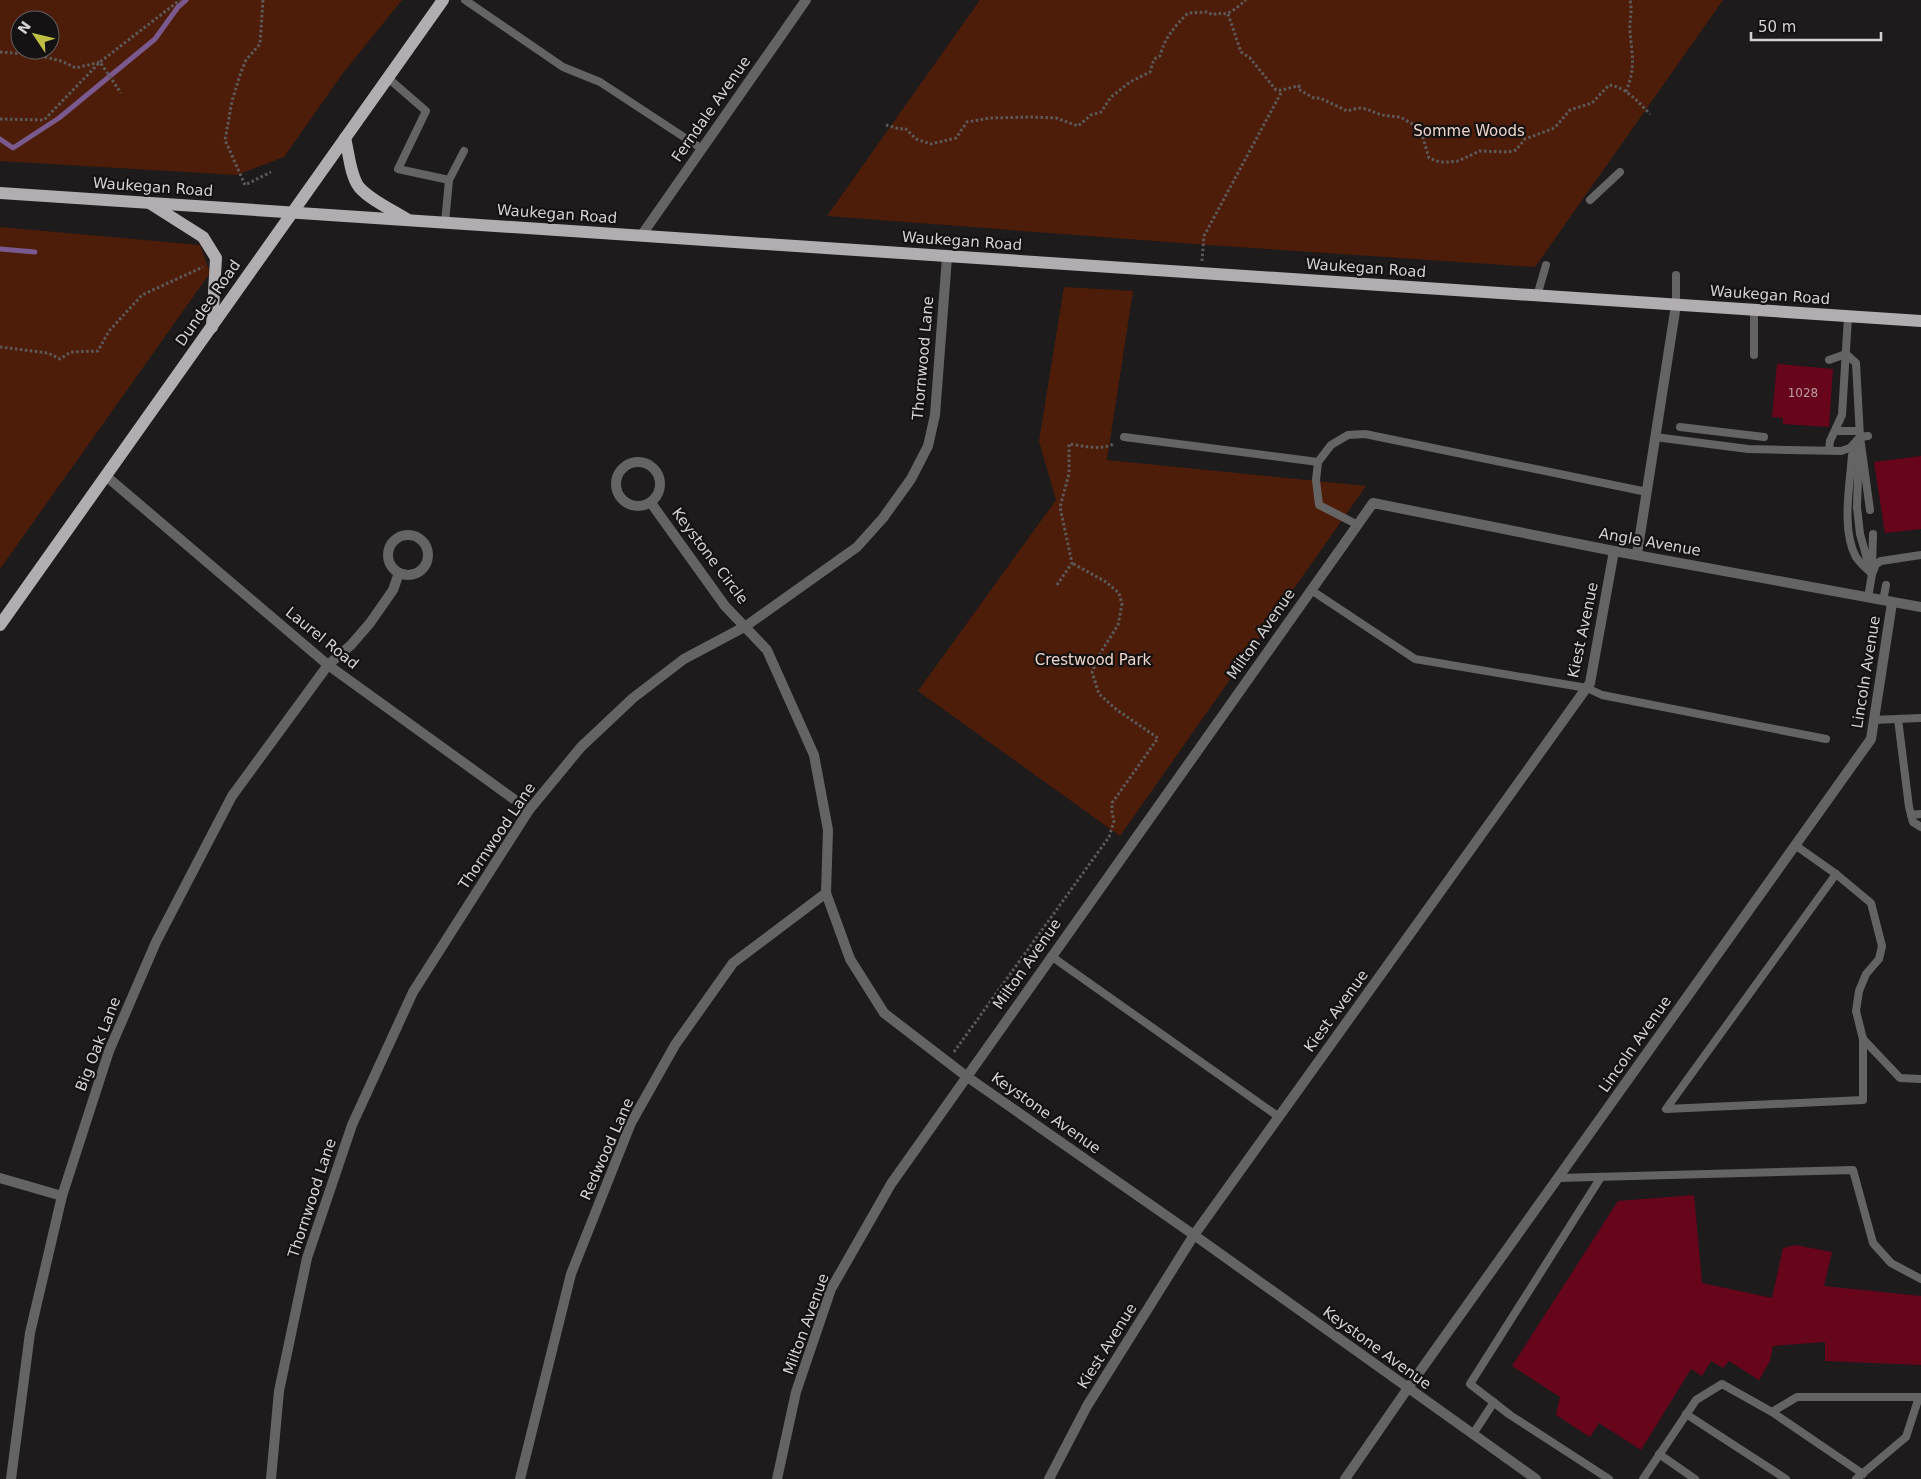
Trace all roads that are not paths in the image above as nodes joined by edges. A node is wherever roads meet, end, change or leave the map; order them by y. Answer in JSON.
{"nodes":[{"id":1,"x":443,"y":0,"type":"edge"},
{"id":2,"x":464,"y":0,"type":"edge"},
{"id":3,"x":806,"y":0,"type":"edge"},
{"id":4,"x":388,"y":78,"type":"junction"},
{"id":5,"x":345,"y":138,"type":"junction"},
{"id":6,"x":702,"y":149,"type":"junction"},
{"id":7,"x":464,"y":151,"type":"dead end"},
{"id":8,"x":1620,"y":172,"type":"dead end"},
{"id":9,"x":449,"y":180,"type":"junction"},
{"id":10,"x":0,"y":193,"type":"edge"},
{"id":11,"x":1590,"y":200,"type":"dead end"},
{"id":12,"x":149,"y":203,"type":"junction"},
{"id":13,"x":292,"y":213,"type":"junction"},
{"id":14,"x":410,"y":221,"type":"junction"},
{"id":15,"x":444,"y":223,"type":"junction"},
{"id":16,"x":641,"y":236,"type":"junction"},
{"id":17,"x":947,"y":257,"type":"junction"},
{"id":18,"x":1546,"y":265,"type":"dead end"},
{"id":19,"x":1676,"y":275,"type":"dead end"},
{"id":20,"x":1537,"y":296,"type":"junction"},
{"id":21,"x":1676,"y":305,"type":"junction"},
{"id":22,"x":1754,"y":311,"type":"junction"},
{"id":23,"x":1848,"y":317,"type":"junction"},
{"id":24,"x":1921,"y":321,"type":"edge"},
{"id":25,"x":212,"y":327,"type":"junction"},
{"id":26,"x":1846,"y":354,"type":"junction"},
{"id":27,"x":1754,"y":355,"type":"dead end"},
{"id":28,"x":1829,"y":360,"type":"dead end"},
{"id":29,"x":1680,"y":427,"type":"dead end"},
{"id":30,"x":1836,"y":431,"type":"junction"},
{"id":31,"x":1862,"y":435,"type":"junction"},
{"id":32,"x":1124,"y":437,"type":"road end"},
{"id":33,"x":1655,"y":437,"type":"junction"},
{"id":34,"x":1764,"y":437,"type":"dead end"},
{"id":35,"x":1828,"y":450,"type":"junction"},
{"id":36,"x":1841,"y":451,"type":"junction"},
{"id":37,"x":1858,"y":456,"type":"junction"},
{"id":38,"x":1318,"y":462,"type":"junction"},
{"id":39,"x":106,"y":476,"type":"junction"},
{"id":40,"x":1646,"y":492,"type":"junction"},
{"id":41,"x":651,"y":503,"type":"junction"},
{"id":42,"x":1373,"y":504,"type":"joint"},
{"id":43,"x":1870,"y":510,"type":"dead end"},
{"id":44,"x":1358,"y":525,"type":"junction"},
{"id":45,"x":1872,"y":534,"type":"dead end"},
{"id":46,"x":1614,"y":551,"type":"junction"},
{"id":47,"x":1636,"y":554,"type":"junction"},
{"id":48,"x":1921,"y":555,"type":"edge"},
{"id":49,"x":399,"y":573,"type":"junction"},
{"id":50,"x":1872,"y":574,"type":"junction"},
{"id":51,"x":1886,"y":585,"type":"dead end"},
{"id":52,"x":1311,"y":590,"type":"junction"},
{"id":53,"x":1868,"y":598,"type":"junction"},
{"id":54,"x":1887,"y":602,"type":"junction"},
{"id":55,"x":1921,"y":607,"type":"edge"},
{"id":56,"x":0,"y":625,"type":"edge"},
{"id":57,"x":746,"y":626,"type":"junction"},
{"id":58,"x":328,"y":665,"type":"junction"},
{"id":59,"x":1587,"y":688,"type":"junction"},
{"id":60,"x":1921,"y":718,"type":"edge"},
{"id":61,"x":1898,"y":719,"type":"junction"},
{"id":62,"x":1874,"y":720,"type":"junction"},
{"id":63,"x":1826,"y":739,"type":"dead end"},
{"id":64,"x":529,"y":810,"type":"junction"},
{"id":65,"x":1921,"y":814,"type":"edge"},
{"id":66,"x":1911,"y":815,"type":"junction"},
{"id":67,"x":1921,"y":827,"type":"edge"},
{"id":68,"x":1795,"y":845,"type":"junction"},
{"id":69,"x":1836,"y":874,"type":"junction"},
{"id":70,"x":826,"y":893,"type":"junction"},
{"id":71,"x":1051,"y":956,"type":"junction"},
{"id":72,"x":1863,"y":1040,"type":"junction"},
{"id":73,"x":966,"y":1076,"type":"junction"},
{"id":74,"x":1921,"y":1079,"type":"edge"},
{"id":75,"x":1279,"y":1117,"type":"junction"},
{"id":76,"x":1601,"y":1177,"type":"junction"},
{"id":77,"x":0,"y":1178,"type":"edge"},
{"id":78,"x":1558,"y":1178,"type":"junction"},
{"id":79,"x":62,"y":1196,"type":"junction"},
{"id":80,"x":1194,"y":1235,"type":"junction"},
{"id":81,"x":1921,"y":1279,"type":"edge"},
{"id":82,"x":1408,"y":1388,"type":"junction"},
{"id":83,"x":1920,"y":1397,"type":"edge"},
{"id":84,"x":1494,"y":1402,"type":"junction"},
{"id":85,"x":1772,"y":1412,"type":"junction"},
{"id":86,"x":1686,"y":1414,"type":"junction"},
{"id":87,"x":1473,"y":1434,"type":"junction"},
{"id":88,"x":1659,"y":1454,"type":"junction"},
{"id":89,"x":1863,"y":1474,"type":"junction"},
{"id":90,"x":1529,"y":1477,"type":"edge"},
{"id":91,"x":11,"y":1479,"type":"edge"},
{"id":92,"x":270,"y":1479,"type":"edge"},
{"id":93,"x":520,"y":1479,"type":"edge"},
{"id":94,"x":777,"y":1479,"type":"edge"},
{"id":95,"x":1049,"y":1479,"type":"edge"},
{"id":96,"x":1345,"y":1479,"type":"edge"},
{"id":97,"x":1609,"y":1479,"type":"edge"},
{"id":98,"x":1643,"y":1479,"type":"edge"},
{"id":99,"x":1695,"y":1479,"type":"edge"},
{"id":100,"x":1786,"y":1479,"type":"edge"},
{"id":101,"x":1856,"y":1479,"type":"edge"}],
"edges":[{"from":1,"to":4,"type":"main road","name":"Dundee Road"},
{"from":2,"to":6,"type":"lane"},
{"from":3,"to":6,"type":"street","name":"Ferndale Avenue"},
{"from":4,"to":5,"type":"main road","name":"Dundee Road"},
{"from":4,"to":9,"type":"lane"},
{"from":5,"to":13,"type":"main road","name":"Dundee Road"},
{"from":5,"to":14,"type":"main road"},
{"from":6,"to":16,"type":"street","name":"Ferndale Avenue"},
{"from":7,"to":9,"type":"lane"},
{"from":8,"to":11,"type":"lane"},
{"from":9,"to":15,"type":"lane"},
{"from":10,"to":12,"type":"main road","name":"Waukegan Road"},
{"from":12,"to":13,"type":"main road","name":"Waukegan Road"},
{"from":12,"to":25,"type":"main road"},
{"from":13,"to":14,"type":"main road","name":"Waukegan Road"},
{"from":13,"to":25,"type":"main road","name":"Dundee Road"},
{"from":14,"to":15,"type":"main road","name":"Waukegan Road"},
{"from":15,"to":16,"type":"main road","name":"Waukegan Road"},
{"from":16,"to":17,"type":"main road","name":"Waukegan Road"},
{"from":17,"to":20,"type":"main road","name":"Waukegan Road"},
{"from":17,"to":57,"type":"street","name":"Thornwood Lane"},
{"from":18,"to":20,"type":"lane"},
{"from":19,"to":21,"type":"lane"},
{"from":20,"to":21,"type":"main road","name":"Waukegan Road"},
{"from":21,"to":22,"type":"main road","name":"Waukegan Road"},
{"from":21,"to":33,"type":"street"},
{"from":22,"to":23,"type":"main road","name":"Waukegan Road"},
{"from":22,"to":27,"type":"lane"},
{"from":23,"to":24,"type":"main road","name":"Waukegan Road"},
{"from":23,"to":26,"type":"lane"},
{"from":25,"to":39,"type":"main road","name":"Dundee Road"},
{"from":26,"to":28,"type":"lane"},
{"from":26,"to":30,"type":"lane"},
{"from":26,"to":31,"type":"lane"},
{"from":29,"to":34,"type":"lane"},
{"from":30,"to":31,"type":"lane"},
{"from":30,"to":35,"type":"lane"},
{"from":31,"to":36,"type":"lane"},
{"from":31,"to":37,"type":"lane"},
{"from":31,"to":37,"type":"lane"},
{"from":32,"to":38,"type":"lane"},
{"from":33,"to":35,"type":"lane"},
{"from":33,"to":40,"type":"street"},
{"from":35,"to":36,"type":"lane"},
{"from":36,"to":37,"type":"lane"},
{"from":37,"to":43,"type":"lane"},
{"from":37,"to":50,"type":"lane"},
{"from":38,"to":40,"type":"lane"},
{"from":38,"to":44,"type":"lane"},
{"from":39,"to":56,"type":"main road","name":"Dundee Road"},
{"from":39,"to":58,"type":"street","name":"Laurel Road"},
{"from":40,"to":47,"type":"street"},
{"from":41,"to":41,"type":"street","name":"Keystone Circle"},
{"from":41,"to":57,"type":"street","name":"Keystone Circle"},
{"from":42,"to":44,"type":"street","name":"Milton Avenue"},
{"from":42,"to":46,"type":"street","name":"Angle Avenue"},
{"from":44,"to":52,"type":"street","name":"Milton Avenue"},
{"from":45,"to":50,"type":"lane"},
{"from":46,"to":47,"type":"street","name":"Angle Avenue"},
{"from":46,"to":59,"type":"street","name":"Kiest Avenue"},
{"from":47,"to":53,"type":"street","name":"Angle Avenue"},
{"from":48,"to":50,"type":"lane"},
{"from":49,"to":49,"type":"street"},
{"from":49,"to":58,"type":"street","name":"Big Oak Lane"},
{"from":50,"to":53,"type":"lane"},
{"from":51,"to":54,"type":"lane"},
{"from":52,"to":59,"type":"lane"},
{"from":52,"to":71,"type":"street","name":"Milton Avenue"},
{"from":53,"to":54,"type":"street","name":"Angle Avenue"},
{"from":54,"to":55,"type":"street","name":"Angle Avenue"},
{"from":54,"to":62,"type":"street","name":"Lincoln Avenue"},
{"from":57,"to":64,"type":"street","name":"Thornwood Lane"},
{"from":57,"to":70,"type":"street","name":"Keystone Avenue"},
{"from":58,"to":64,"type":"street","name":"Laurel Road"},
{"from":58,"to":79,"type":"street","name":"Big Oak Lane"},
{"from":59,"to":63,"type":"lane"},
{"from":59,"to":75,"type":"street","name":"Kiest Avenue"},
{"from":60,"to":61,"type":"lane"},
{"from":61,"to":62,"type":"lane"},
{"from":61,"to":66,"type":"lane"},
{"from":62,"to":68,"type":"street","name":"Lincoln Avenue"},
{"from":64,"to":92,"type":"street","name":"Thornwood Lane"},
{"from":65,"to":66,"type":"lane"},
{"from":66,"to":67,"type":"lane"},
{"from":68,"to":69,"type":"lane"},
{"from":68,"to":78,"type":"street","name":"Lincoln Avenue"},
{"from":69,"to":72,"type":"lane"},
{"from":69,"to":72,"type":"lane"},
{"from":70,"to":73,"type":"street","name":"Keystone Avenue"},
{"from":70,"to":93,"type":"street","name":"Redwood Lane"},
{"from":71,"to":73,"type":"street","name":"Milton Avenue"},
{"from":71,"to":75,"type":"lane"},
{"from":72,"to":74,"type":"lane"},
{"from":73,"to":80,"type":"street","name":"Keystone Avenue"},
{"from":73,"to":94,"type":"street","name":"Milton Avenue"},
{"from":75,"to":80,"type":"street","name":"Kiest Avenue"},
{"from":76,"to":78,"type":"lane"},
{"from":76,"to":81,"type":"lane"},
{"from":76,"to":84,"type":"lane"},
{"from":77,"to":79,"type":"street"},
{"from":78,"to":82,"type":"street","name":"Lincoln Avenue"},
{"from":79,"to":91,"type":"street","name":"Big Oak Lane"},
{"from":80,"to":82,"type":"street","name":"Keystone Avenue"},
{"from":80,"to":95,"type":"street","name":"Kiest Avenue"},
{"from":82,"to":87,"type":"street","name":"Keystone Avenue"},
{"from":82,"to":96,"type":"street","name":"Lincoln Avenue"},
{"from":83,"to":85,"type":"lane"},
{"from":83,"to":89,"type":"lane"},
{"from":84,"to":87,"type":"lane"},
{"from":84,"to":97,"type":"lane"},
{"from":85,"to":86,"type":"lane"},
{"from":85,"to":89,"type":"lane"},
{"from":86,"to":88,"type":"lane"},
{"from":86,"to":100,"type":"lane"},
{"from":87,"to":90,"type":"street","name":"Keystone Avenue"},
{"from":88,"to":98,"type":"lane"},
{"from":88,"to":99,"type":"lane"},
{"from":89,"to":101,"type":"lane"}]}
